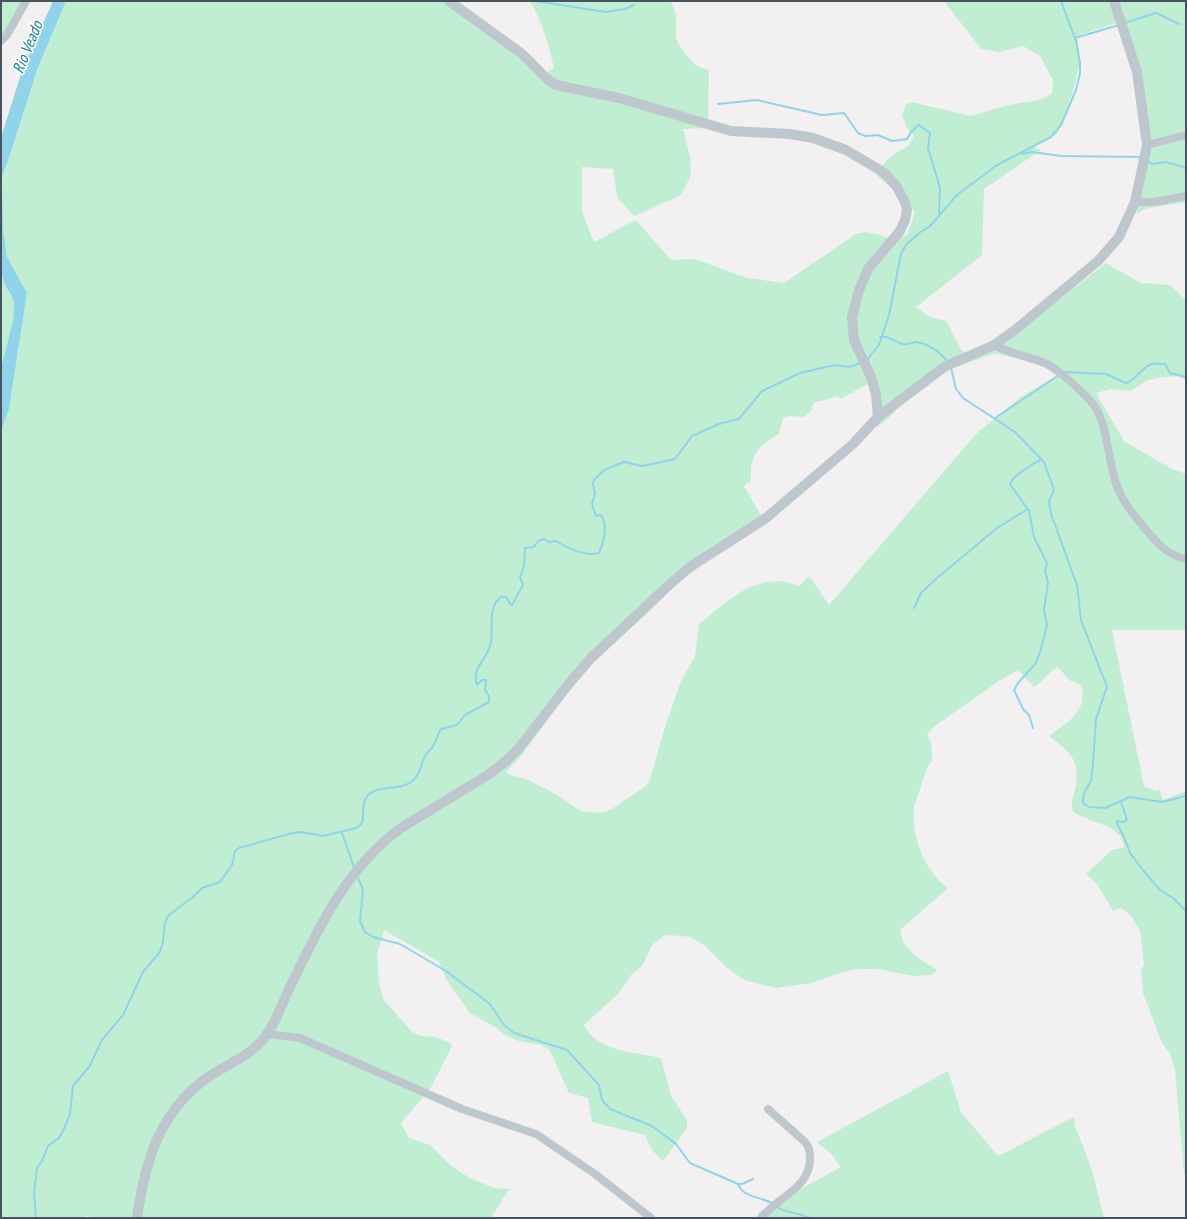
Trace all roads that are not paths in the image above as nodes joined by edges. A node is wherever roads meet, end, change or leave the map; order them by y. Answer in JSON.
{"nodes":[{"id":1,"x":26,"y":1,"type":"edge"},
{"id":2,"x":449,"y":1,"type":"edge"},
{"id":3,"x":1114,"y":1,"type":"edge"},
{"id":4,"x":1,"y":41,"type":"edge"},
{"id":5,"x":1186,"y":135,"type":"edge"},
{"id":6,"x":1147,"y":145,"type":"junction"},
{"id":7,"x":1186,"y":196,"type":"edge"},
{"id":8,"x":1135,"y":202,"type":"junction"},
{"id":9,"x":994,"y":345,"type":"junction"},
{"id":10,"x":878,"y":417,"type":"junction"},
{"id":11,"x":1186,"y":559,"type":"edge"},
{"id":12,"x":267,"y":1034,"type":"junction"},
{"id":13,"x":768,"y":1109,"type":"dead end"},
{"id":14,"x":137,"y":1218,"type":"edge"},
{"id":15,"x":651,"y":1218,"type":"edge"},
{"id":16,"x":761,"y":1218,"type":"edge"}],
"edges":[{"from":1,"to":4,"type":"street"},
{"from":2,"to":10,"type":"street"},
{"from":3,"to":6,"type":"street"},
{"from":5,"to":6,"type":"street"},
{"from":6,"to":8,"type":"street"},
{"from":7,"to":8,"type":"street"},
{"from":8,"to":9,"type":"street"},
{"from":9,"to":10,"type":"street"},
{"from":9,"to":11,"type":"street"},
{"from":10,"to":12,"type":"street"},
{"from":12,"to":14,"type":"street"},
{"from":12,"to":15,"type":"street"},
{"from":13,"to":16,"type":"street"}]}
